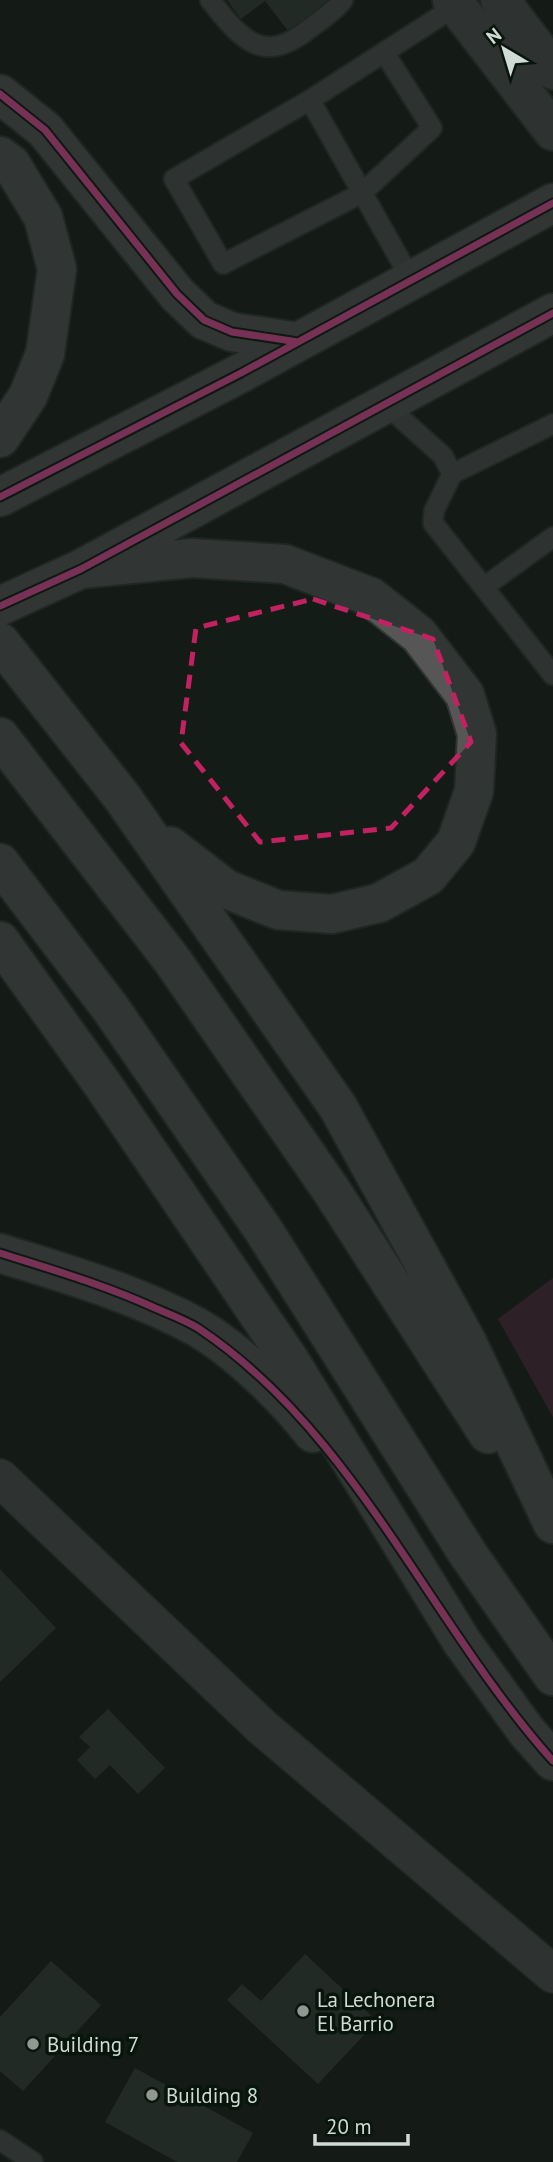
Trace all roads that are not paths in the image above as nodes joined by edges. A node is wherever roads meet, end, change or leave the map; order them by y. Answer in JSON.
{"nodes":[{"id":1,"x":210,"y":0,"type":"edge"},
{"id":2,"x":343,"y":0,"type":"edge"},
{"id":3,"x":499,"y":0,"type":"edge"},
{"id":4,"x":454,"y":3,"type":"edge"},
{"id":5,"x":384,"y":52,"type":"junction"},
{"id":6,"x":553,"y":70,"type":"edge"},
{"id":7,"x":0,"y":94,"type":"edge"},
{"id":8,"x":310,"y":100,"type":"junction"},
{"id":9,"x":553,"y":131,"type":"edge"},
{"id":10,"x":0,"y":156,"type":"edge"},
{"id":11,"x":362,"y":193,"type":"junction"},
{"id":12,"x":553,"y":203,"type":"edge"},
{"id":13,"x":412,"y":281,"type":"junction"},
{"id":14,"x":553,"y":313,"type":"edge"},
{"id":15,"x":298,"y":342,"type":"junction"},
{"id":16,"x":385,"y":404,"type":"junction"},
{"id":17,"x":553,"y":424,"type":"edge"},
{"id":18,"x":0,"y":438,"type":"edge"},
{"id":19,"x":452,"y":474,"type":"junction"},
{"id":20,"x":0,"y":497,"type":"edge"},
{"id":21,"x":553,"y":537,"type":"edge"},
{"id":22,"x":81,"y":569,"type":"junction"},
{"id":23,"x":484,"y":587,"type":"junction"},
{"id":24,"x":0,"y":606,"type":"edge"},
{"id":25,"x":10,"y":655,"type":"edge"},
{"id":26,"x":553,"y":675,"type":"edge"},
{"id":27,"x":0,"y":737,"type":"edge"},
{"id":28,"x":122,"y":797,"type":"junction"},
{"id":29,"x":0,"y":863,"type":"edge"},
{"id":30,"x":0,"y":941,"type":"edge"},
{"id":31,"x":0,"y":1253,"type":"edge"},
{"id":32,"x":0,"y":1478,"type":"edge"},
{"id":33,"x":553,"y":1524,"type":"edge"},
{"id":34,"x":553,"y":1532,"type":"edge"},
{"id":35,"x":412,"y":1563,"type":"junction"},
{"id":36,"x":553,"y":1676,"type":"edge"},
{"id":37,"x":553,"y":1761,"type":"edge"},
{"id":38,"x":553,"y":1974,"type":"edge"},
{"id":39,"x":0,"y":2140,"type":"edge"},
{"id":40,"x":33,"y":2162,"type":"edge"}],
"edges":[{"from":1,"to":2,"type":"lane"},
{"from":3,"to":6,"type":"street"},
{"from":4,"to":5,"type":"lane"},
{"from":4,"to":9,"type":"street"},
{"from":5,"to":8,"type":"lane"},
{"from":5,"to":11,"type":"lane"},
{"from":7,"to":15,"type":"highway"},
{"from":8,"to":11,"type":"lane"},
{"from":8,"to":11,"type":"lane"},
{"from":10,"to":18,"type":"highway"},
{"from":11,"to":13,"type":"lane"},
{"from":12,"to":13,"type":"highway"},
{"from":13,"to":15,"type":"highway"},
{"from":14,"to":16,"type":"highway"},
{"from":15,"to":20,"type":"highway"},
{"from":16,"to":19,"type":"lane"},
{"from":16,"to":22,"type":"highway"},
{"from":17,"to":19,"type":"lane"},
{"from":19,"to":23,"type":"lane"},
{"from":21,"to":23,"type":"lane"},
{"from":22,"to":24,"type":"highway"},
{"from":22,"to":28,"type":"highway"},
{"from":23,"to":26,"type":"lane"},
{"from":25,"to":28,"type":"highway"},
{"from":27,"to":34,"type":"highway"},
{"from":28,"to":33,"type":"highway"},
{"from":29,"to":36,"type":"highway"},
{"from":30,"to":35,"type":"highway"},
{"from":31,"to":35,"type":"highway"},
{"from":32,"to":38,"type":"street"},
{"from":35,"to":37,"type":"highway"},
{"from":39,"to":40,"type":"lane"}]}
